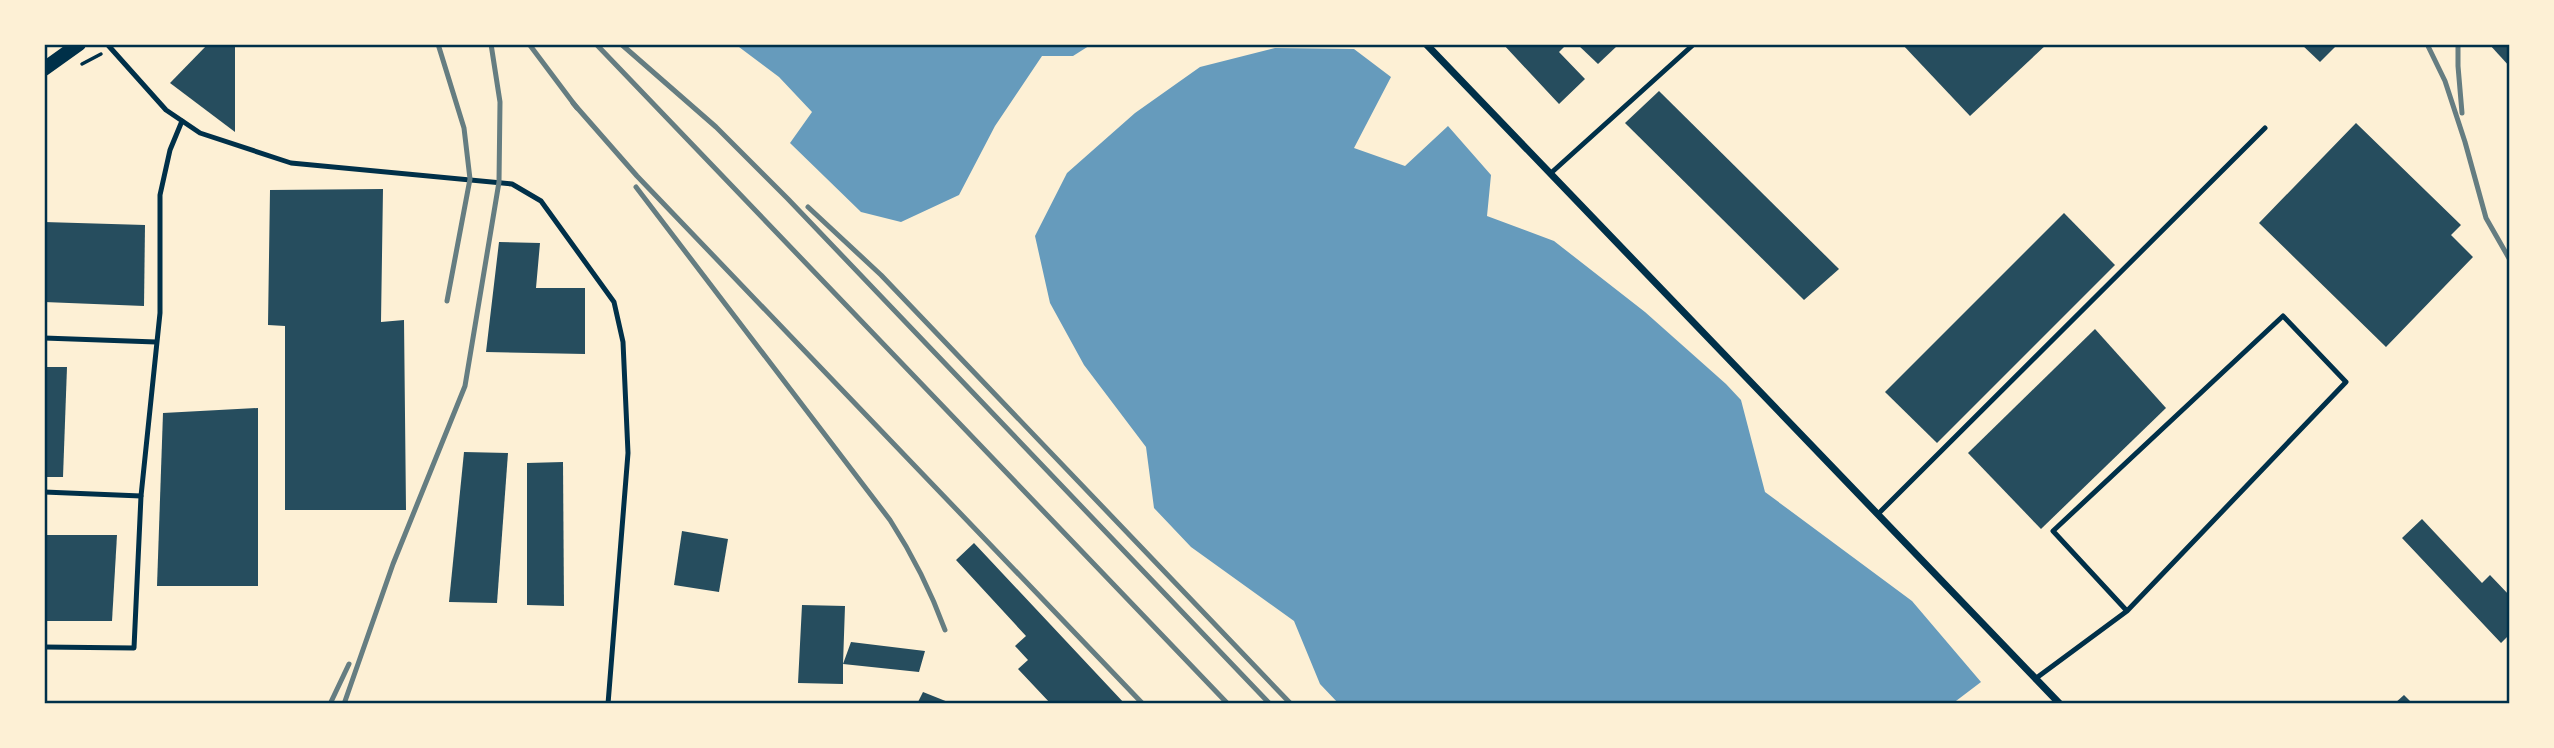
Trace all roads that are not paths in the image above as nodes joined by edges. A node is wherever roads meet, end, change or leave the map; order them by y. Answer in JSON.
{"nodes":[{"id":1,"x":79,"y":44,"type":"edge"},
{"id":2,"x":107,"y":44,"type":"edge"},
{"id":3,"x":1426,"y":44,"type":"edge"},
{"id":4,"x":1694,"y":44,"type":"edge"},
{"id":5,"x":44,"y":69,"type":"edge"},
{"id":6,"x":182,"y":121,"type":"junction"},
{"id":7,"x":2265,"y":128,"type":"dead end"},
{"id":8,"x":1551,"y":173,"type":"junction"},
{"id":9,"x":44,"y":338,"type":"edge"},
{"id":10,"x":156,"y":342,"type":"junction"},
{"id":11,"x":44,"y":492,"type":"edge"},
{"id":12,"x":141,"y":496,"type":"junction"},
{"id":13,"x":1879,"y":513,"type":"junction"},
{"id":14,"x":2126,"y":611,"type":"junction"},
{"id":15,"x":44,"y":647,"type":"edge"},
{"id":16,"x":2035,"y":679,"type":"junction"},
{"id":17,"x":608,"y":704,"type":"edge"},
{"id":18,"x":2060,"y":704,"type":"edge"}],
"edges":[{"from":1,"to":5,"type":"main road"},
{"from":2,"to":6,"type":"lane"},
{"from":3,"to":8,"type":"street"},
{"from":4,"to":8,"type":"lane"},
{"from":6,"to":10,"type":"lane"},
{"from":6,"to":17,"type":"lane"},
{"from":7,"to":13,"type":"lane"},
{"from":8,"to":13,"type":"street"},
{"from":9,"to":10,"type":"lane"},
{"from":10,"to":12,"type":"lane"},
{"from":11,"to":12,"type":"lane"},
{"from":12,"to":15,"type":"lane"},
{"from":13,"to":16,"type":"street"},
{"from":14,"to":14,"type":"lane"},
{"from":14,"to":16,"type":"lane"},
{"from":16,"to":18,"type":"street"}]}
